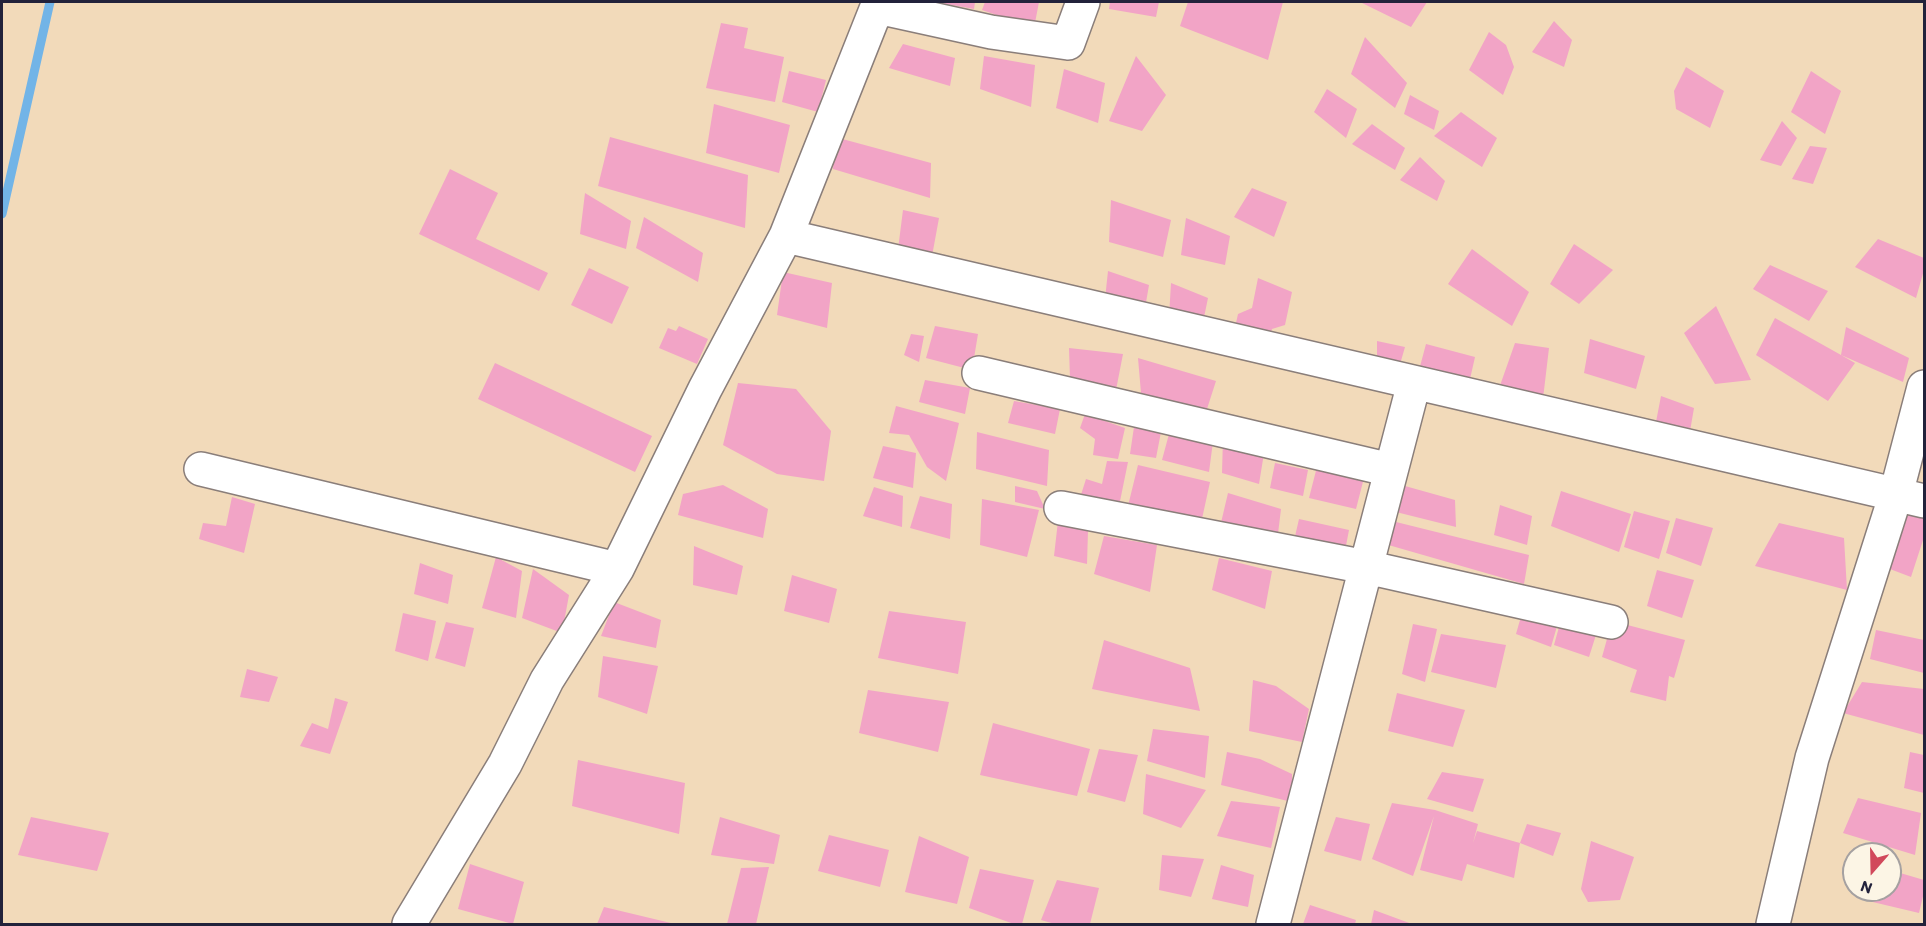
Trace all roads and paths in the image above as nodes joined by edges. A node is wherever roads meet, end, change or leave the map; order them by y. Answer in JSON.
{"nodes":[{"id":1,"x":1083,"y":2,"type":"edge"},
{"id":2,"x":878,"y":4,"type":"edge"},
{"id":3,"x":786,"y":236,"type":"junction"},
{"id":4,"x":979,"y":374,"type":"dead end"},
{"id":5,"x":1414,"y":383,"type":"junction"},
{"id":6,"x":1924,"y":387,"type":"edge"},
{"id":7,"x":201,"y":469,"type":"dead end"},
{"id":8,"x":1391,"y":470,"type":"junction"},
{"id":9,"x":1910,"y":497,"type":"edge"},
{"id":10,"x":1061,"y":508,"type":"dead end"},
{"id":11,"x":1366,"y":567,"type":"junction"},
{"id":12,"x":617,"y":569,"type":"junction"},
{"id":13,"x":1611,"y":622,"type":"dead end"},
{"id":14,"x":409,"y":924,"type":"edge"},
{"id":15,"x":1273,"y":924,"type":"edge"},
{"id":16,"x":1773,"y":924,"type":"edge"}],
"edges":[{"from":1,"to":2,"type":"street"},
{"from":2,"to":3,"type":"street"},
{"from":3,"to":5,"type":"street"},
{"from":3,"to":12,"type":"street"},
{"from":4,"to":8,"type":"street"},
{"from":5,"to":8,"type":"street"},
{"from":5,"to":9,"type":"street"},
{"from":6,"to":9,"type":"street"},
{"from":7,"to":12,"type":"street"},
{"from":8,"to":11,"type":"street"},
{"from":9,"to":16,"type":"street"},
{"from":10,"to":11,"type":"street"},
{"from":11,"to":13,"type":"street"},
{"from":11,"to":15,"type":"street"},
{"from":12,"to":14,"type":"street"}]}
